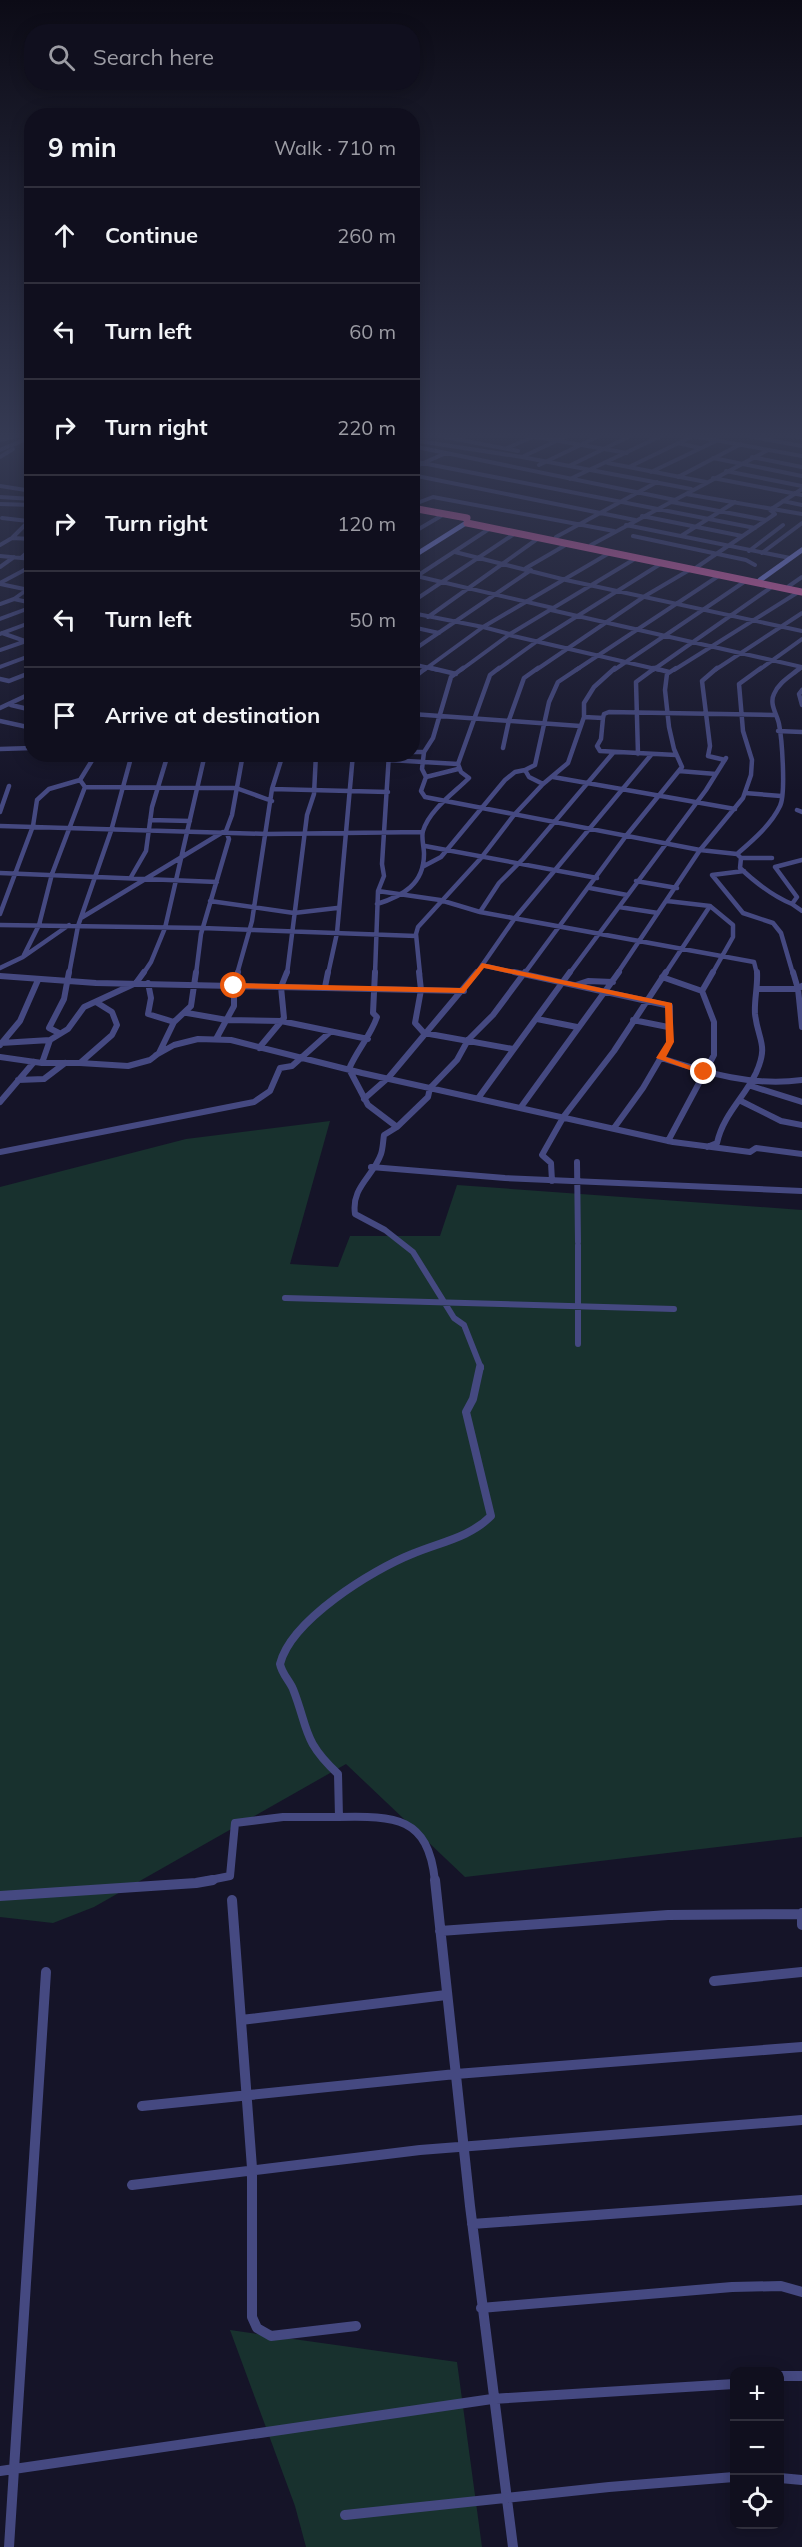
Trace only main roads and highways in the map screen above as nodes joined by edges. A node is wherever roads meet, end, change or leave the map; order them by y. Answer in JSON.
{"nodes":[{"id":1,"x":626,"y":555,"type":"edge"},
{"id":2,"x":635,"y":555,"type":"edge"},
{"id":3,"x":694,"y":568,"type":"junction"},
{"id":4,"x":801,"y":590,"type":"edge"}],
"edges":[{"from":1,"to":3,"type":"highway"},
{"from":2,"to":3,"type":"highway"},
{"from":3,"to":4,"type":"highway"},
{"from":3,"to":4,"type":"highway"}]}
